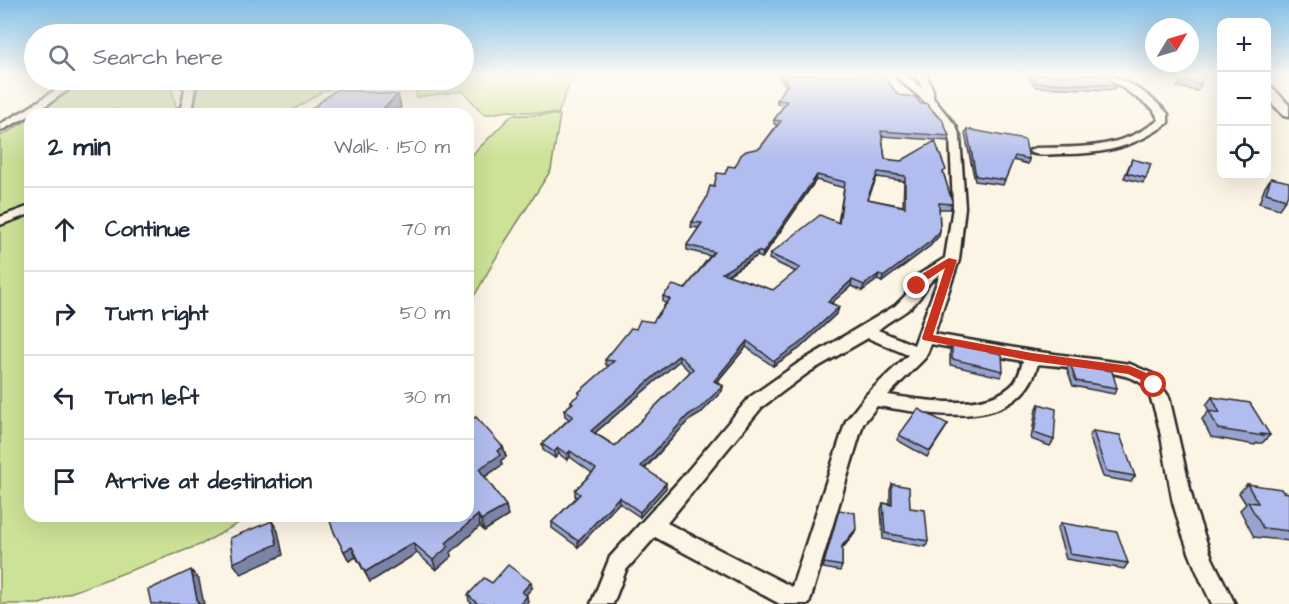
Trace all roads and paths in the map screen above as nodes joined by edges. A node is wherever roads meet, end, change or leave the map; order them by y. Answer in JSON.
{"nodes":[{"id":1,"x":932,"y":103,"type":"edge"},
{"id":2,"x":1151,"y":103,"type":"edge"},
{"id":3,"x":24,"y":115,"type":"edge"},
{"id":4,"x":0,"y":128,"type":"edge"},
{"id":5,"x":1035,"y":151,"type":"dead end"},
{"id":6,"x":24,"y":212,"type":"edge"},
{"id":7,"x":0,"y":221,"type":"edge"},
{"id":8,"x":952,"y":260,"type":"junction"},
{"id":9,"x":867,"y":331,"type":"junction"},
{"id":10,"x":923,"y":346,"type":"junction"},
{"id":11,"x":1032,"y":357,"type":"junction"},
{"id":12,"x":873,"y":399,"type":"junction"},
{"id":13,"x":651,"y":525,"type":"junction"},
{"id":14,"x":798,"y":603,"type":"edge"},
{"id":15,"x":602,"y":604,"type":"edge"},
{"id":16,"x":1224,"y":604,"type":"edge"}],
"edges":[{"from":1,"to":8,"type":"street"},
{"from":2,"to":5,"type":"street"},
{"from":3,"to":4,"type":"street"},
{"from":6,"to":7,"type":"street"},
{"from":8,"to":9,"type":"street"},
{"from":8,"to":10,"type":"street"},
{"from":9,"to":10,"type":"street"},
{"from":9,"to":13,"type":"street"},
{"from":10,"to":11,"type":"street"},
{"from":10,"to":12,"type":"street"},
{"from":11,"to":12,"type":"street"},
{"from":11,"to":16,"type":"street"},
{"from":12,"to":14,"type":"street"},
{"from":13,"to":14,"type":"street"},
{"from":13,"to":15,"type":"street"}]}
